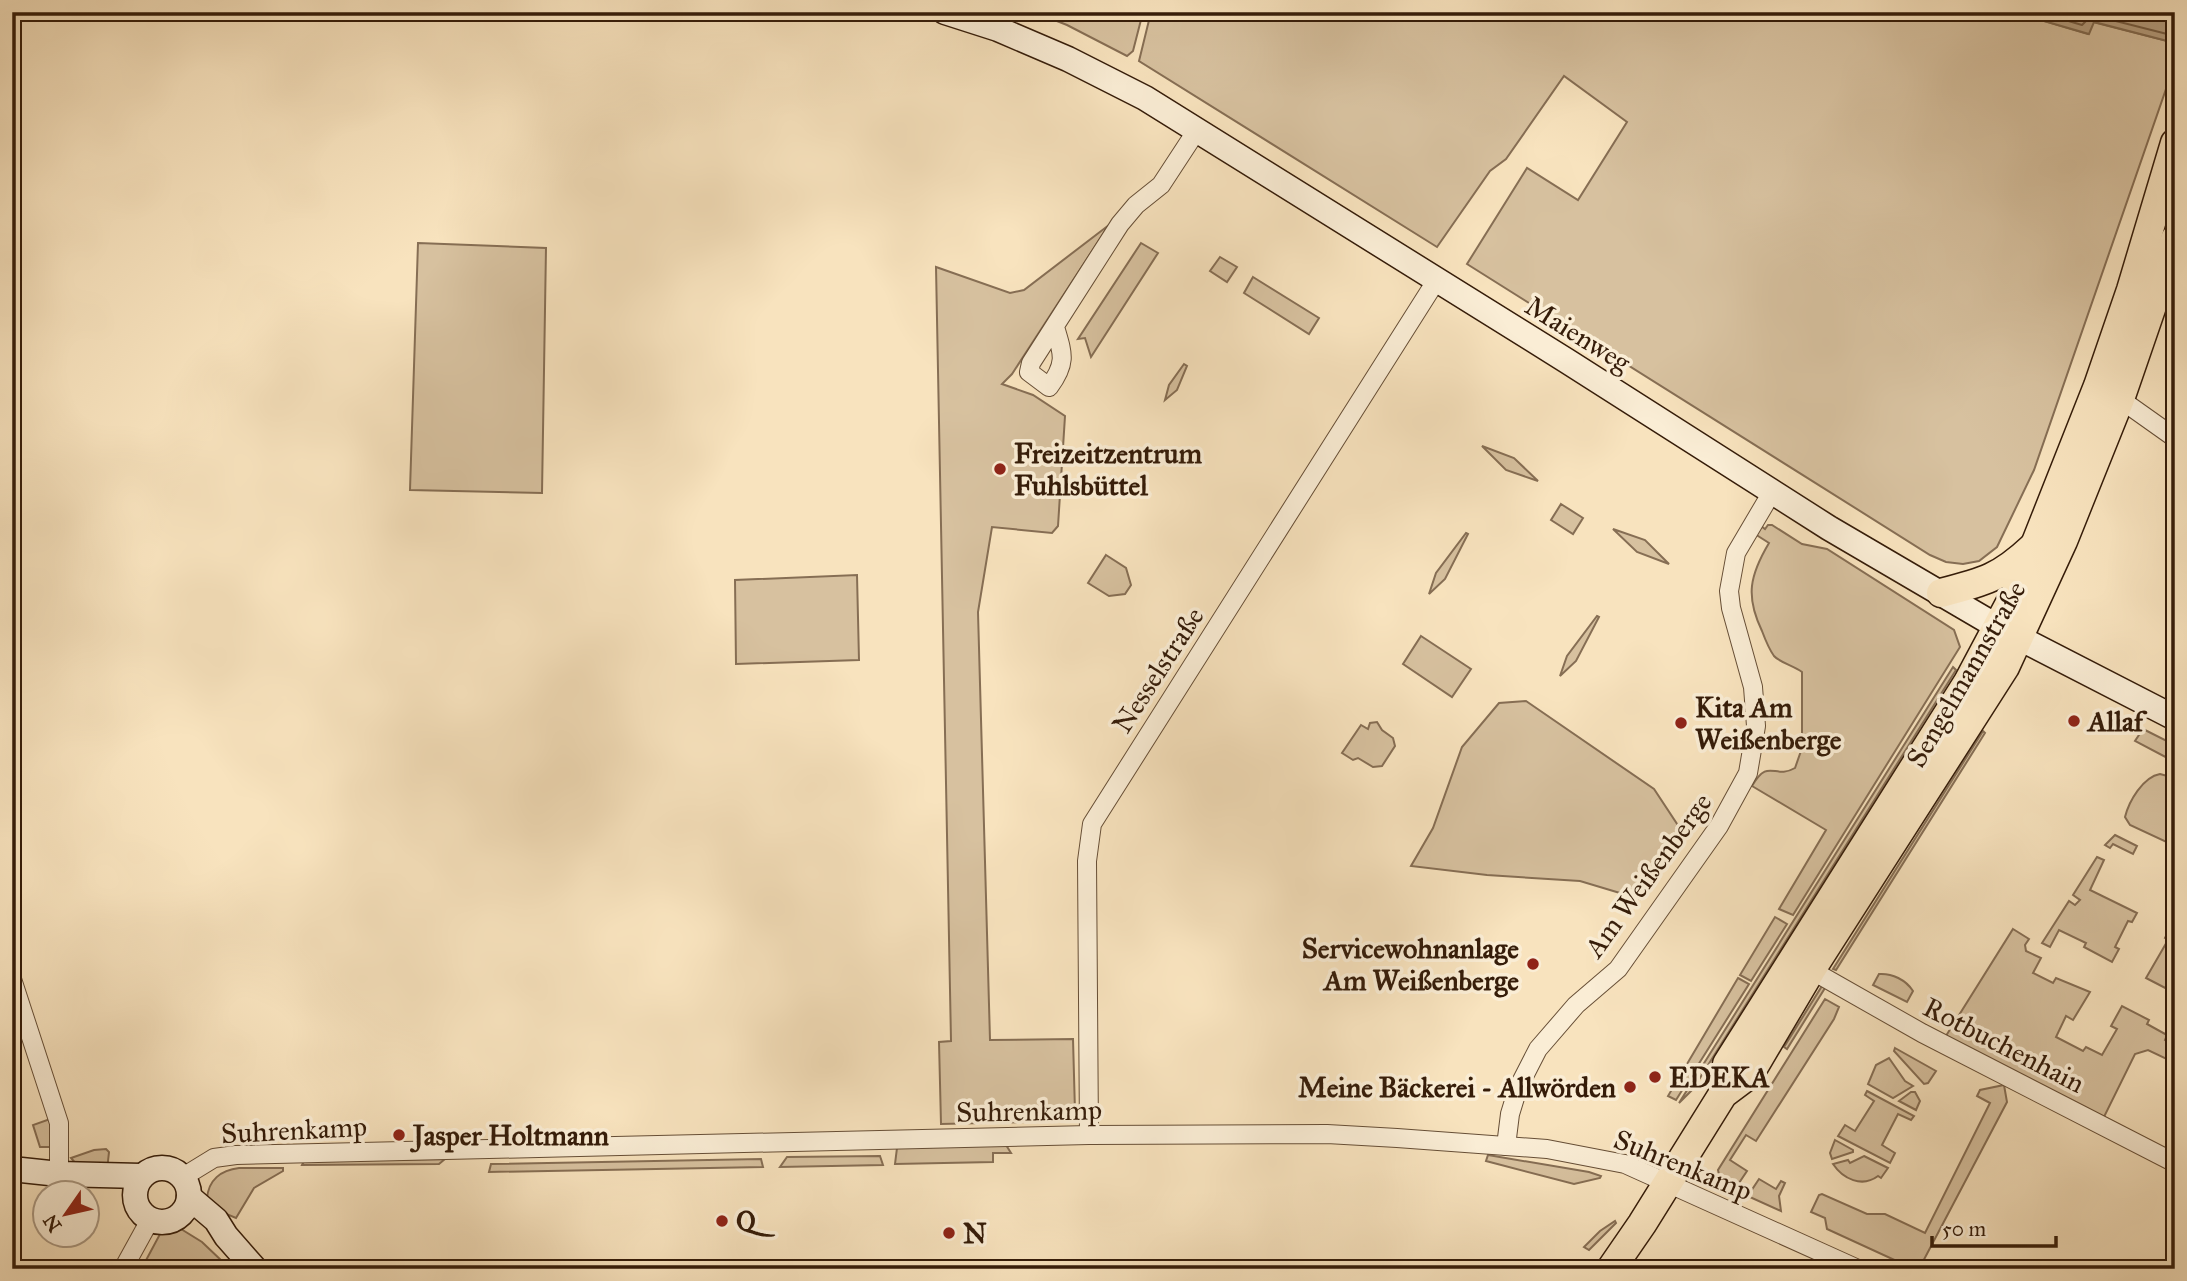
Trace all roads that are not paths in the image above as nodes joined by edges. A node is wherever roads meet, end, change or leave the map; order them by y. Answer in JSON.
{"nodes":[{"id":1,"x":945,"y":12,"type":"edge"},
{"id":2,"x":1197,"y":130,"type":"junction"},
{"id":3,"x":2175,"y":143,"type":"edge"},
{"id":4,"x":2175,"y":239,"type":"edge"},
{"id":5,"x":1436,"y":281,"type":"junction"},
{"id":6,"x":1055,"y":327,"type":"dead end"},
{"id":7,"x":2120,"y":399,"type":"junction"},
{"id":8,"x":2175,"y":438,"type":"edge"},
{"id":9,"x":1772,"y":492,"type":"junction"},
{"id":10,"x":2035,"y":545,"type":"junction"},
{"id":11,"x":1941,"y":593,"type":"junction"},
{"id":12,"x":2008,"y":632,"type":"junction"},
{"id":13,"x":2175,"y":718,"type":"edge"},
{"id":14,"x":1811,"y":970,"type":"junction"},
{"id":15,"x":12,"y":979,"type":"edge"},
{"id":16,"x":1723,"y":1094,"type":"junction"},
{"id":17,"x":1089,"y":1135,"type":"junction"},
{"id":18,"x":1506,"y":1146,"type":"junction"},
{"id":19,"x":2175,"y":1163,"type":"edge"},
{"id":20,"x":12,"y":1169,"type":"edge"},
{"id":21,"x":59,"y":1174,"type":"junction"},
{"id":22,"x":1668,"y":1182,"type":"junction"},
{"id":23,"x":186,"y":1187,"type":"junction"},
{"id":24,"x":138,"y":1188,"type":"junction"},
{"id":25,"x":158,"y":1221,"type":"junction"},
{"id":26,"x":226,"y":1236,"type":"junction"},
{"id":27,"x":123,"y":1269,"type":"edge"},
{"id":28,"x":256,"y":1269,"type":"edge"},
{"id":29,"x":1611,"y":1269,"type":"edge"},
{"id":30,"x":1857,"y":1269,"type":"edge"}],
"edges":[{"from":1,"to":2,"type":"street","name":"Maienweg"},
{"from":2,"to":5,"type":"street","name":"Maienweg"},
{"from":2,"to":6,"type":"street"},
{"from":3,"to":10,"type":"main road","name":"Sengelmannstraße"},
{"from":4,"to":7,"type":"main road","name":"Sengelmannstraße"},
{"from":5,"to":9,"type":"street","name":"Maienweg"},
{"from":5,"to":17,"type":"street","name":"Nesselstraße"},
{"from":7,"to":8,"type":"street"},
{"from":7,"to":12,"type":"main road","name":"Sengelmannstraße"},
{"from":9,"to":11,"type":"street","name":"Maienweg"},
{"from":9,"to":18,"type":"street","name":"Am Weißenberge"},
{"from":10,"to":11,"type":"main road"},
{"from":10,"to":12,"type":"main road","name":"Sengelmannstraße"},
{"from":11,"to":12,"type":"street","name":"Maienweg"},
{"from":12,"to":13,"type":"street","name":"Maienweg"},
{"from":12,"to":14,"type":"main road","name":"Sengelmannstraße"},
{"from":12,"to":16,"type":"main road","name":"Sengelmannstraße"},
{"from":14,"to":16,"type":"main road","name":"Sengelmannstraße"},
{"from":14,"to":19,"type":"street","name":"Rotbuchenhain"},
{"from":15,"to":21,"type":"street"},
{"from":16,"to":22,"type":"main road","name":"Sengelmannstraße"},
{"from":17,"to":18,"type":"street","name":"Suhrenkamp"},
{"from":17,"to":23,"type":"street","name":"Suhrenkamp"},
{"from":18,"to":22,"type":"street","name":"Suhrenkamp"},
{"from":20,"to":21,"type":"street"},
{"from":21,"to":24,"type":"street"},
{"from":22,"to":29,"type":"main road","name":"Sengelmannstraße"},
{"from":22,"to":30,"type":"street","name":"Suhrenkamp"},
{"from":23,"to":24,"type":"street"},
{"from":23,"to":25,"type":"street"},
{"from":23,"to":26,"type":"street"},
{"from":24,"to":25,"type":"street"},
{"from":25,"to":26,"type":"street"},
{"from":25,"to":27,"type":"street"},
{"from":26,"to":28,"type":"street"}]}
